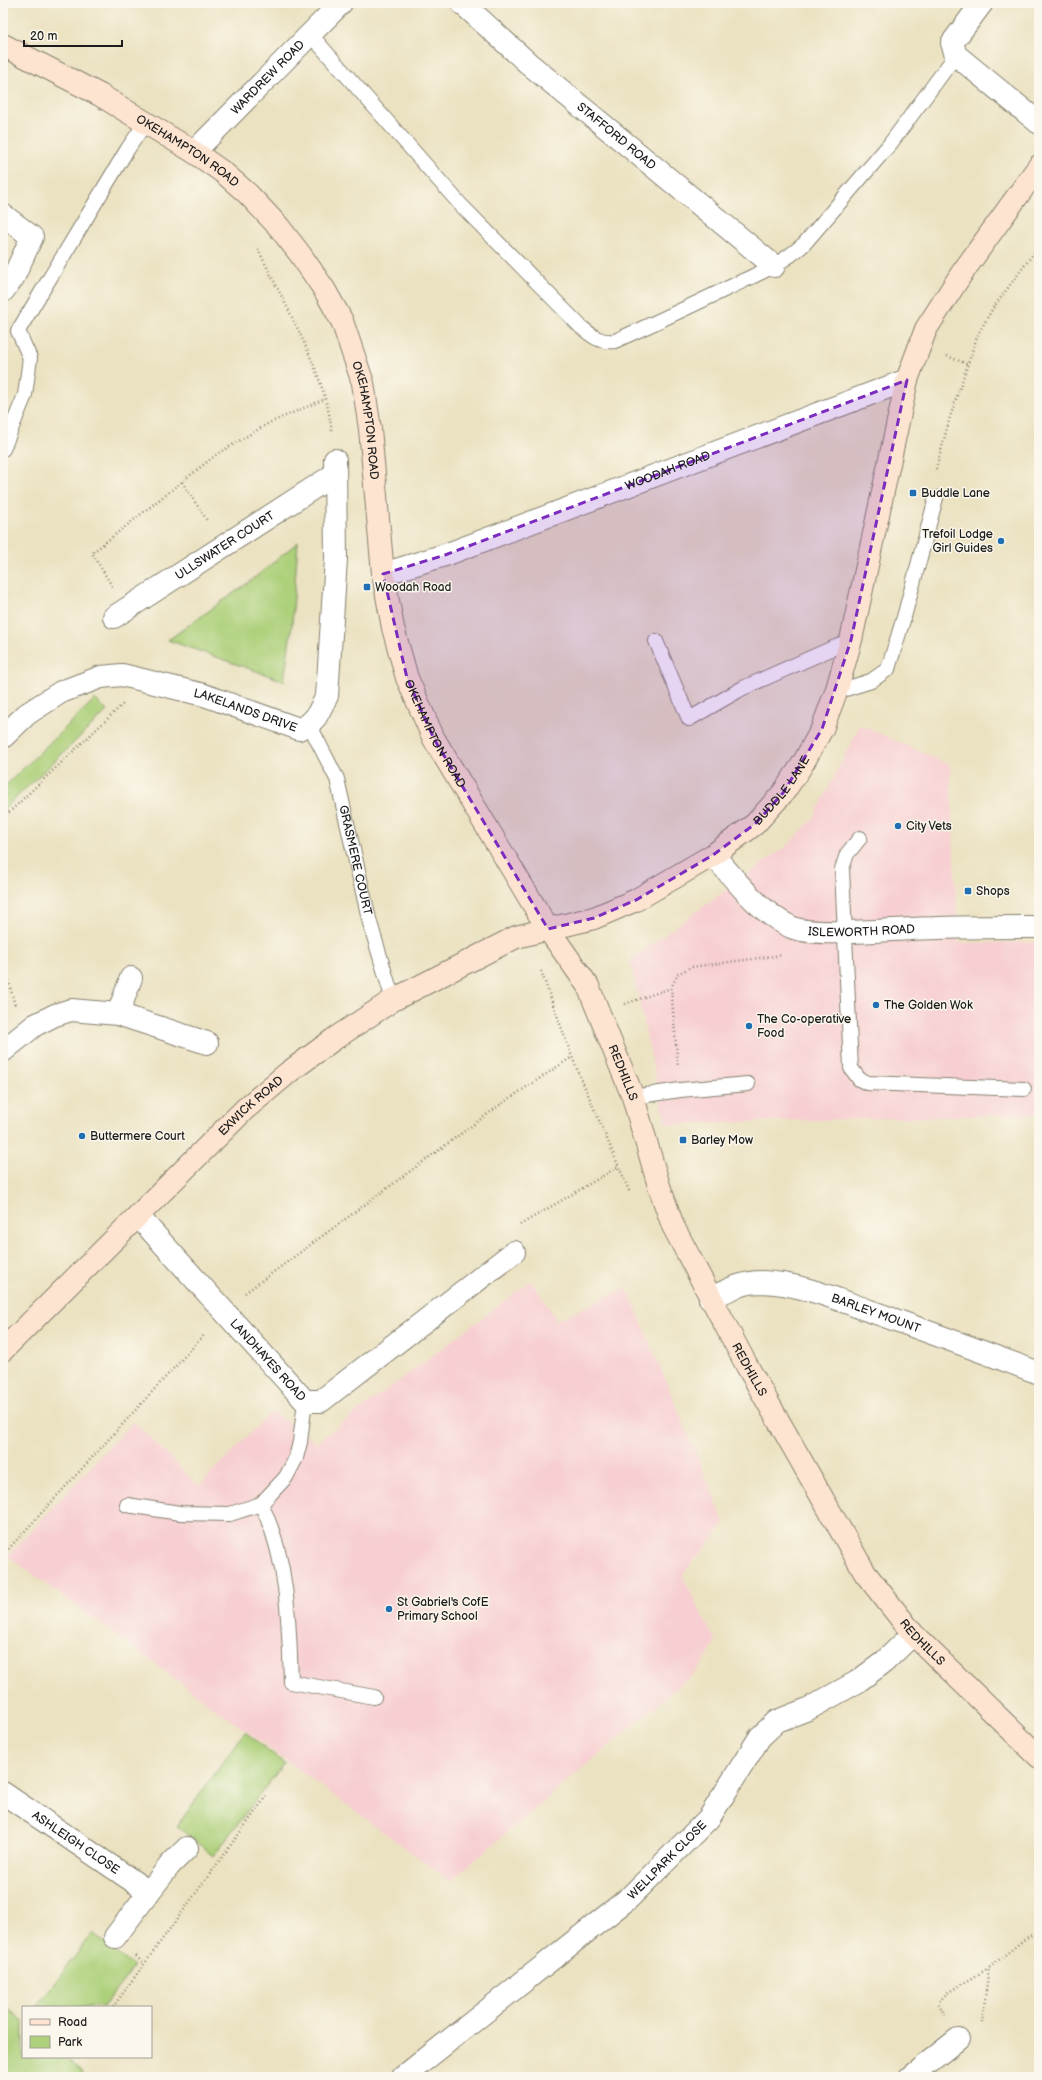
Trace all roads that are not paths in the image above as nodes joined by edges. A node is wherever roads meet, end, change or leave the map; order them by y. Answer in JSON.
{"nodes":[{"id":1,"x":341,"y":3,"type":"edge"},
{"id":2,"x":462,"y":3,"type":"edge"},
{"id":3,"x":982,"y":3,"type":"edge"},
{"id":4,"x":310,"y":34,"type":"junction"},
{"id":5,"x":3,"y":45,"type":"edge"},
{"id":6,"x":956,"y":55,"type":"junction"},
{"id":7,"x":146,"y":122,"type":"junction"},
{"id":8,"x":1039,"y":123,"type":"edge"},
{"id":9,"x":194,"y":152,"type":"junction"},
{"id":10,"x":1038,"y":170,"type":"edge"},
{"id":11,"x":3,"y":215,"type":"edge"},
{"id":12,"x":774,"y":266,"type":"junction"},
{"id":13,"x":3,"y":291,"type":"edge"},
{"id":14,"x":907,"y":380,"type":"junction"},
{"id":15,"x":3,"y":449,"type":"edge"},
{"id":16,"x":335,"y":467,"type":"joint"},
{"id":17,"x":936,"y":498,"type":"road end"},
{"id":18,"x":383,"y":574,"type":"junction"},
{"id":19,"x":120,"y":613,"type":"road end"},
{"id":20,"x":851,"y":640,"type":"junction"},
{"id":21,"x":656,"y":641,"type":"dead end"},
{"id":22,"x":836,"y":692,"type":"junction"},
{"id":23,"x":309,"y":724,"type":"junction"},
{"id":24,"x":3,"y":737,"type":"edge"},
{"id":25,"x":860,"y":838,"type":"dead end"},
{"id":26,"x":713,"y":855,"type":"junction"},
{"id":27,"x":1039,"y":927,"type":"edge"},
{"id":28,"x":548,"y":929,"type":"junction"},
{"id":29,"x":844,"y":931,"type":"junction"},
{"id":30,"x":131,"y":978,"type":"dead end"},
{"id":31,"x":393,"y":1000,"type":"junction"},
{"id":32,"x":118,"y":1014,"type":"junction"},
{"id":33,"x":207,"y":1043,"type":"dead end"},
{"id":34,"x":3,"y":1051,"type":"edge"},
{"id":35,"x":748,"y":1084,"type":"dead end"},
{"id":36,"x":1024,"y":1089,"type":"dead end"},
{"id":37,"x":633,"y":1097,"type":"junction"},
{"id":38,"x":138,"y":1216,"type":"junction"},
{"id":39,"x":514,"y":1252,"type":"road end"},
{"id":40,"x":710,"y":1299,"type":"junction"},
{"id":41,"x":3,"y":1350,"type":"edge"},
{"id":42,"x":1039,"y":1373,"type":"edge"},
{"id":43,"x":305,"y":1401,"type":"junction"},
{"id":44,"x":261,"y":1504,"type":"junction"},
{"id":45,"x":127,"y":1505,"type":"dead end"},
{"id":46,"x":913,"y":1634,"type":"junction"},
{"id":47,"x":374,"y":1697,"type":"dead end"},
{"id":48,"x":1039,"y":1757,"type":"edge"},
{"id":49,"x":3,"y":1793,"type":"edge"},
{"id":50,"x":187,"y":1848,"type":"dead end"},
{"id":51,"x":149,"y":1892,"type":"junction"},
{"id":52,"x":115,"y":1937,"type":"dead end"},
{"id":53,"x":958,"y":2039,"type":"dead end"},
{"id":54,"x":403,"y":2077,"type":"edge"},
{"id":55,"x":910,"y":2077,"type":"edge"}],
"edges":[{"from":1,"to":4,"type":"street","name":"WARDREW ROAD"},
{"from":2,"to":12,"type":"street","name":"STAFFORD ROAD"},
{"from":3,"to":6,"type":"street"},
{"from":4,"to":9,"type":"street","name":"WARDREW ROAD"},
{"from":4,"to":12,"type":"lane"},
{"from":5,"to":7,"type":"street","name":"OKEHAMPTON ROAD"},
{"from":6,"to":8,"type":"street"},
{"from":6,"to":12,"type":"lane"},
{"from":7,"to":9,"type":"street","name":"OKEHAMPTON ROAD"},
{"from":7,"to":15,"type":"lane"},
{"from":9,"to":18,"type":"street","name":"OKEHAMPTON ROAD"},
{"from":10,"to":14,"type":"street","name":"BUDDLE LANE"},
{"from":11,"to":13,"type":"street"},
{"from":14,"to":18,"type":"street","name":"WOODAH ROAD"},
{"from":14,"to":20,"type":"street","name":"BUDDLE LANE"},
{"from":16,"to":19,"type":"street","name":"ULLSWATER COURT"},
{"from":16,"to":23,"type":"street","name":"LAKELANDS DRIVE"},
{"from":17,"to":22,"type":"lane"},
{"from":18,"to":28,"type":"street","name":"OKEHAMPTON ROAD"},
{"from":20,"to":21,"type":"lane"},
{"from":20,"to":22,"type":"street","name":"BUDDLE LANE"},
{"from":22,"to":26,"type":"street","name":"BUDDLE LANE"},
{"from":23,"to":24,"type":"street","name":"LAKELANDS DRIVE"},
{"from":23,"to":31,"type":"lane","name":"GRASMERE COURT"},
{"from":25,"to":29,"type":"lane"},
{"from":26,"to":28,"type":"street","name":"BUDDLE LANE"},
{"from":26,"to":29,"type":"street","name":"ISLEWORTH ROAD"},
{"from":27,"to":29,"type":"street","name":"ISLEWORTH ROAD"},
{"from":28,"to":31,"type":"street","name":"EXWICK ROAD"},
{"from":28,"to":37,"type":"street","name":"REDHILLS"},
{"from":29,"to":36,"type":"lane"},
{"from":30,"to":32,"type":"street"},
{"from":31,"to":38,"type":"street","name":"EXWICK ROAD"},
{"from":32,"to":33,"type":"street"},
{"from":32,"to":34,"type":"street"},
{"from":35,"to":37,"type":"lane"},
{"from":37,"to":40,"type":"street","name":"REDHILLS"},
{"from":38,"to":41,"type":"street","name":"EXWICK ROAD"},
{"from":38,"to":43,"type":"street","name":"LANDHAYES ROAD"},
{"from":39,"to":43,"type":"street","name":"LANDHAYES ROAD"},
{"from":40,"to":42,"type":"street","name":"BARLEY MOUNT"},
{"from":40,"to":46,"type":"street","name":"REDHILLS"},
{"from":43,"to":44,"type":"lane"},
{"from":44,"to":45,"type":"lane"},
{"from":44,"to":47,"type":"lane"},
{"from":46,"to":48,"type":"street","name":"REDHILLS"},
{"from":46,"to":54,"type":"street","name":"WELLPARK CLOSE"},
{"from":49,"to":51,"type":"street","name":"ASHLEIGH CLOSE"},
{"from":50,"to":51,"type":"street"},
{"from":51,"to":52,"type":"street"},
{"from":53,"to":55,"type":"street"}]}
